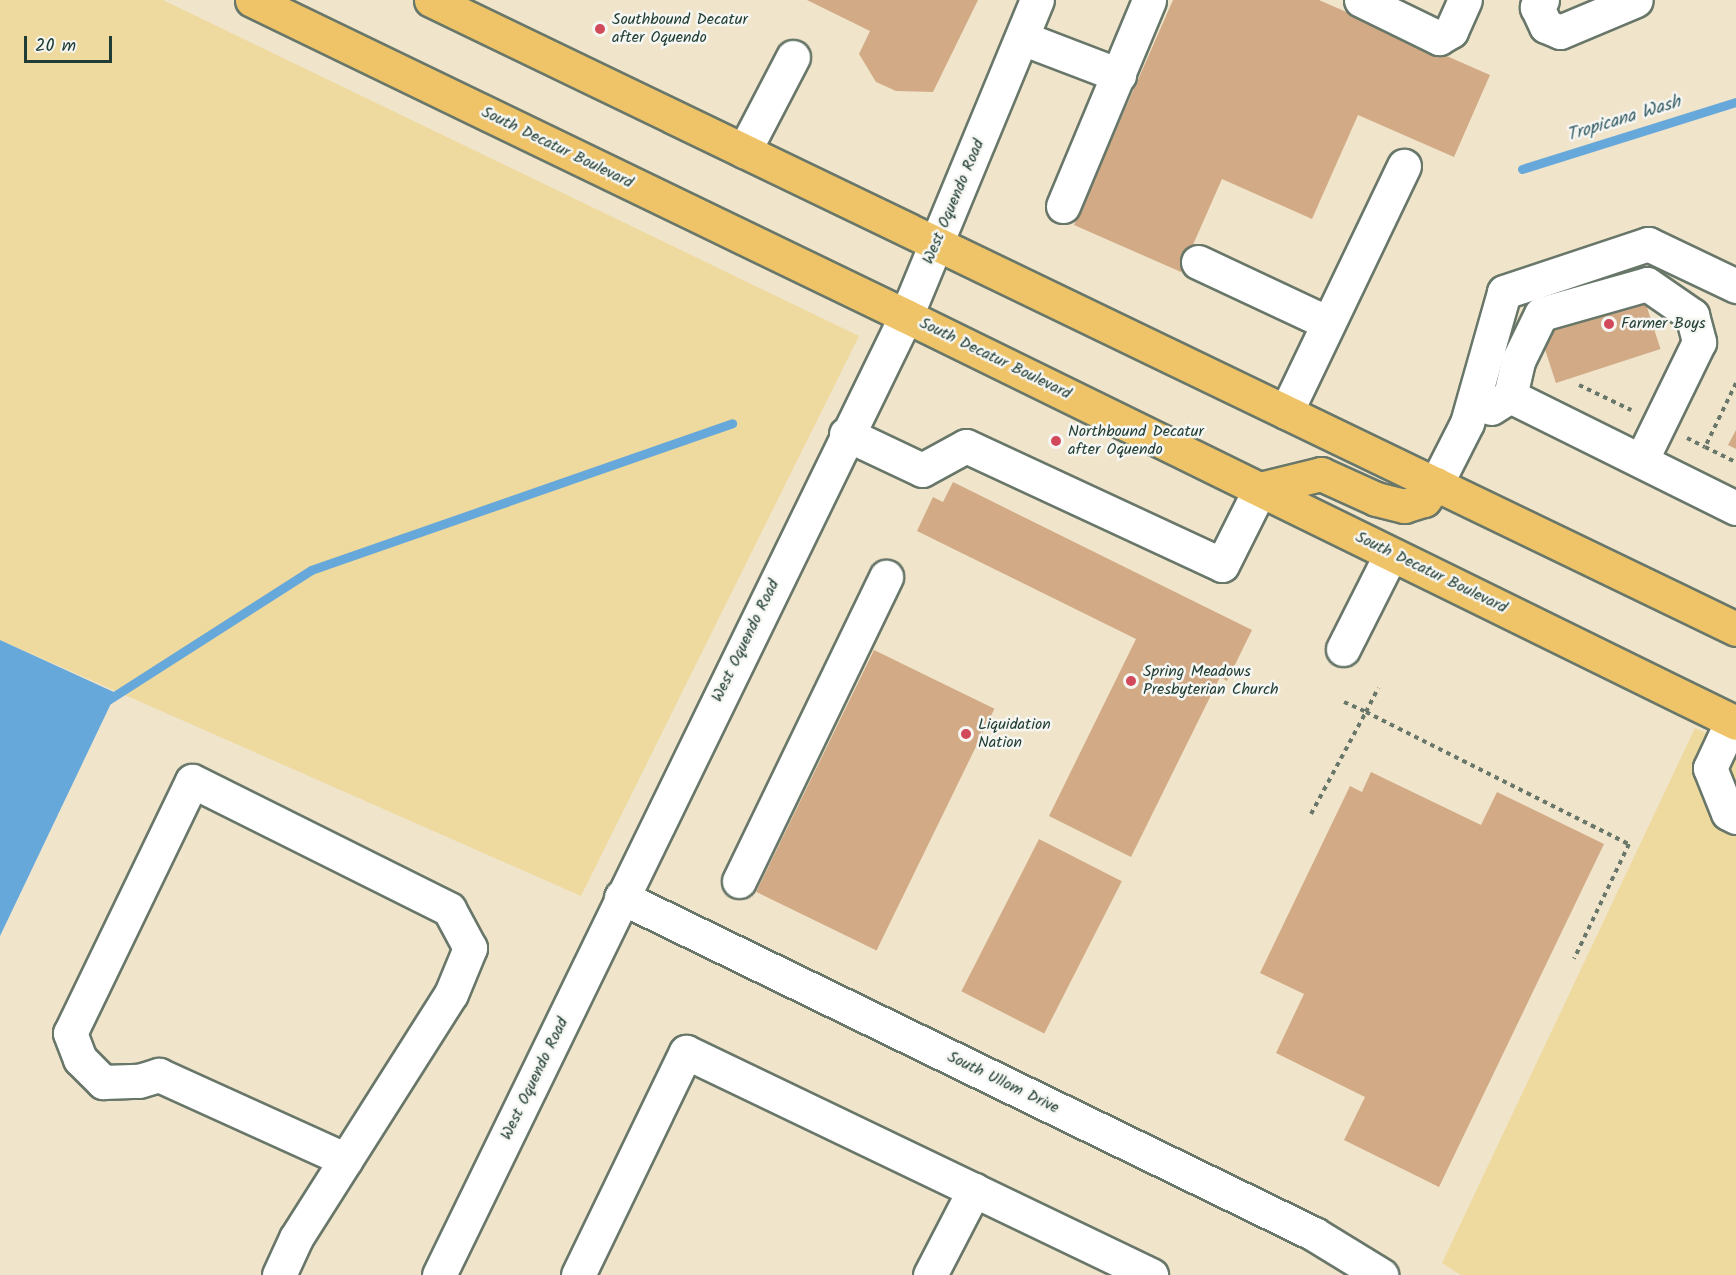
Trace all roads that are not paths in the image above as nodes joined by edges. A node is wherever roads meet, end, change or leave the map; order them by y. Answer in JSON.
{"nodes":[{"id":1,"x":252,"y":0,"type":"edge"},
{"id":2,"x":431,"y":0,"type":"edge"},
{"id":3,"x":1037,"y":0,"type":"edge"},
{"id":4,"x":1149,"y":0,"type":"edge"},
{"id":5,"x":1361,"y":0,"type":"edge"},
{"id":6,"x":1465,"y":0,"type":"edge"},
{"id":7,"x":1542,"y":0,"type":"edge"},
{"id":8,"x":1636,"y":0,"type":"edge"},
{"id":9,"x":1022,"y":38,"type":"junction"},
{"id":10,"x":793,"y":57,"type":"dead end"},
{"id":11,"x":1119,"y":75,"type":"junction"},
{"id":12,"x":744,"y":151,"type":"junction"},
{"id":13,"x":1404,"y":165,"type":"dead end"},
{"id":14,"x":1063,"y":206,"type":"dead end"},
{"id":15,"x":937,"y":244,"type":"junction"},
{"id":16,"x":1198,"y":262,"type":"dead end"},
{"id":17,"x":1736,"y":286,"type":"edge"},
{"id":18,"x":906,"y":316,"type":"junction"},
{"id":19,"x":1328,"y":323,"type":"junction"},
{"id":20,"x":1510,"y":396,"type":"junction"},
{"id":21,"x":1286,"y":412,"type":"junction"},
{"id":22,"x":1467,"y":423,"type":"junction"},
{"id":23,"x":846,"y":434,"type":"junction"},
{"id":24,"x":1641,"y":461,"type":"junction"},
{"id":25,"x":1436,"y":484,"type":"junction"},
{"id":26,"x":1260,"y":489,"type":"junction"},
{"id":27,"x":1736,"y":508,"type":"edge"},
{"id":28,"x":1391,"y":554,"type":"junction"},
{"id":29,"x":886,"y":578,"type":"dead end"},
{"id":30,"x":1736,"y":629,"type":"edge"},
{"id":31,"x":1343,"y":649,"type":"dead end"},
{"id":32,"x":1734,"y":722,"type":"edge"},
{"id":33,"x":1736,"y":817,"type":"edge"},
{"id":34,"x":739,"y":881,"type":"dead end"},
{"id":35,"x":621,"y":897,"type":"junction"},
{"id":36,"x":346,"y":1160,"type":"junction"},
{"id":37,"x":974,"y":1190,"type":"junction"},
{"id":38,"x":279,"y":1275,"type":"edge"},
{"id":39,"x":439,"y":1275,"type":"edge"},
{"id":40,"x":578,"y":1275,"type":"edge"},
{"id":41,"x":930,"y":1275,"type":"edge"},
{"id":42,"x":1151,"y":1275,"type":"edge"},
{"id":43,"x":1381,"y":1275,"type":"edge"}],
"edges":[{"from":1,"to":18,"type":"main road","name":"South Decatur Boulevard"},
{"from":2,"to":12,"type":"main road"},
{"from":3,"to":9,"type":"street","name":"West Oquendo Road"},
{"from":4,"to":11,"type":"street"},
{"from":5,"to":6,"type":"street"},
{"from":7,"to":8,"type":"street"},
{"from":9,"to":11,"type":"street"},
{"from":9,"to":15,"type":"street","name":"West Oquendo Road"},
{"from":10,"to":12,"type":"street"},
{"from":11,"to":14,"type":"street"},
{"from":12,"to":15,"type":"main road"},
{"from":13,"to":19,"type":"street"},
{"from":15,"to":18,"type":"street","name":"West Oquendo Road"},
{"from":15,"to":21,"type":"main road"},
{"from":16,"to":19,"type":"street"},
{"from":17,"to":22,"type":"street"},
{"from":18,"to":23,"type":"street","name":"West Oquendo Road"},
{"from":18,"to":26,"type":"main road","name":"South Decatur Boulevard"},
{"from":19,"to":21,"type":"street"},
{"from":20,"to":22,"type":"street"},
{"from":20,"to":24,"type":"street"},
{"from":20,"to":24,"type":"street"},
{"from":21,"to":25,"type":"main road"},
{"from":22,"to":25,"type":"street"},
{"from":23,"to":26,"type":"street"},
{"from":23,"to":35,"type":"street","name":"West Oquendo Road"},
{"from":24,"to":27,"type":"street"},
{"from":25,"to":26,"type":"main road"},
{"from":25,"to":30,"type":"main road"},
{"from":26,"to":28,"type":"main road","name":"South Decatur Boulevard"},
{"from":28,"to":31,"type":"street"},
{"from":28,"to":32,"type":"main road","name":"South Decatur Boulevard"},
{"from":29,"to":34,"type":"street"},
{"from":32,"to":33,"type":"street"},
{"from":35,"to":39,"type":"street","name":"West Oquendo Road"},
{"from":35,"to":43,"type":"street","name":"South Ullom Drive"},
{"from":36,"to":36,"type":"street"},
{"from":36,"to":38,"type":"street"},
{"from":37,"to":40,"type":"street"},
{"from":37,"to":41,"type":"street"},
{"from":37,"to":42,"type":"street"}]}
